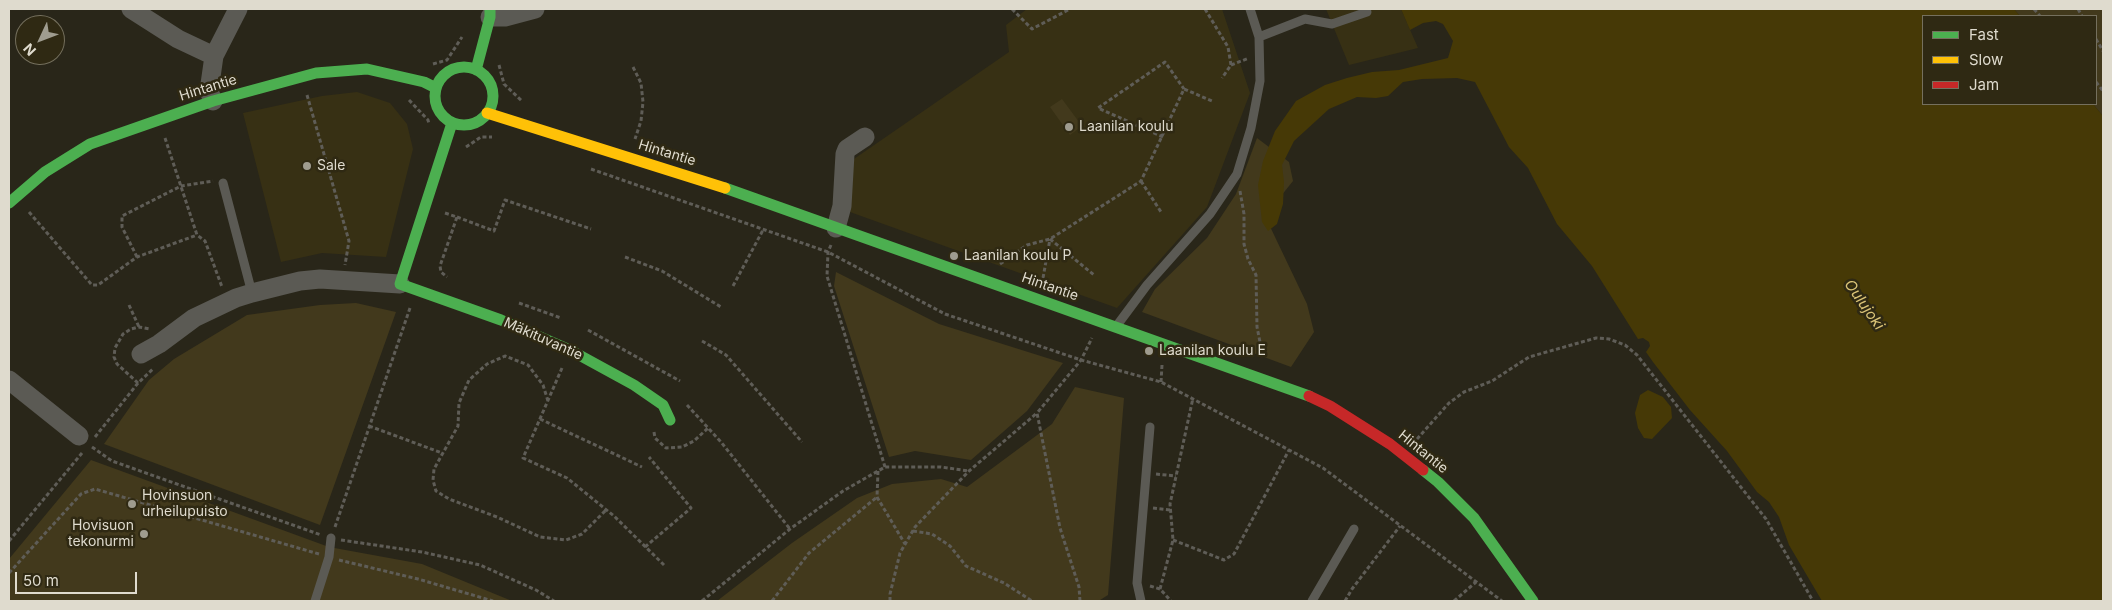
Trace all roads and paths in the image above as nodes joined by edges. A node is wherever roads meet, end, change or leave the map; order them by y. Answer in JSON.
{"nodes":[{"id":1,"x":131,"y":9,"type":"edge"},
{"id":2,"x":238,"y":9,"type":"edge"},
{"id":3,"x":536,"y":9,"type":"edge"},
{"id":4,"x":1012,"y":9,"type":"edge"},
{"id":5,"x":1070,"y":9,"type":"edge"},
{"id":6,"x":1205,"y":9,"type":"edge"},
{"id":7,"x":1250,"y":9,"type":"edge"},
{"id":8,"x":1367,"y":12,"type":"dead end"},
{"id":9,"x":490,"y":13,"type":"edge"},
{"id":10,"x":464,"y":35,"type":"dead end"},
{"id":11,"x":1258,"y":37,"type":"junction"},
{"id":12,"x":1259,"y":54,"type":"junction"},
{"id":13,"x":214,"y":56,"type":"junction"},
{"id":14,"x":447,"y":60,"type":"dead end"},
{"id":15,"x":1231,"y":65,"type":"junction"},
{"id":16,"x":633,"y":67,"type":"dead end"},
{"id":17,"x":476,"y":70,"type":"junction"},
{"id":18,"x":1222,"y":78,"type":"dead end"},
{"id":19,"x":305,"y":87,"type":"dead end"},
{"id":20,"x":436,"y":88,"type":"junction"},
{"id":21,"x":1184,"y":89,"type":"junction"},
{"id":22,"x":406,"y":97,"type":"dead end"},
{"id":23,"x":213,"y":101,"type":"junction"},
{"id":24,"x":1212,"y":101,"type":"dead end"},
{"id":25,"x":487,"y":113,"type":"junction"},
{"id":26,"x":428,"y":120,"type":"dead end"},
{"id":27,"x":452,"y":123,"type":"junction"},
{"id":28,"x":163,"y":132,"type":"dead end"},
{"id":29,"x":1162,"y":136,"type":"junction"},
{"id":30,"x":865,"y":137,"type":"dead end"},
{"id":31,"x":495,"y":138,"type":"dead end"},
{"id":32,"x":634,"y":142,"type":"dead end"},
{"id":33,"x":447,"y":145,"type":"junction"},
{"id":34,"x":590,"y":169,"type":"dead end"},
{"id":35,"x":1237,"y":174,"type":"junction"},
{"id":36,"x":1141,"y":181,"type":"junction"},
{"id":37,"x":223,"y":183,"type":"joint"},
{"id":38,"x":180,"y":186,"type":"junction"},
{"id":39,"x":9,"y":203,"type":"edge"},
{"id":40,"x":23,"y":204,"type":"dead end"},
{"id":41,"x":441,"y":211,"type":"dead end"},
{"id":42,"x":1161,"y":212,"type":"dead end"},
{"id":43,"x":457,"y":217,"type":"junction"},
{"id":44,"x":836,"y":228,"type":"junction"},
{"id":45,"x":591,"y":229,"type":"dead end"},
{"id":46,"x":763,"y":230,"type":"junction"},
{"id":47,"x":197,"y":235,"type":"junction"},
{"id":48,"x":1050,"y":239,"type":"junction"},
{"id":49,"x":828,"y":252,"type":"junction"},
{"id":50,"x":137,"y":257,"type":"junction"},
{"id":51,"x":625,"y":257,"type":"dead end"},
{"id":52,"x":344,"y":268,"type":"dead end"},
{"id":53,"x":996,"y":270,"type":"dead end"},
{"id":54,"x":1094,"y":275,"type":"dead end"},
{"id":55,"x":454,"y":279,"type":"dead end"},
{"id":56,"x":400,"y":284,"type":"junction"},
{"id":57,"x":733,"y":286,"type":"dead end"},
{"id":58,"x":1042,"y":286,"type":"dead end"},
{"id":59,"x":222,"y":288,"type":"dead end"},
{"id":60,"x":252,"y":293,"type":"junction"},
{"id":61,"x":427,"y":295,"type":"junction"},
{"id":62,"x":516,"y":302,"type":"dead end"},
{"id":63,"x":129,"y":305,"type":"dead end"},
{"id":64,"x":722,"y":307,"type":"dead end"},
{"id":65,"x":561,"y":318,"type":"dead end"},
{"id":66,"x":1102,"y":322,"type":"junction"},
{"id":67,"x":1117,"y":327,"type":"junction"},
{"id":68,"x":139,"y":328,"type":"dead end"},
{"id":69,"x":588,"y":330,"type":"dead end"},
{"id":70,"x":702,"y":341,"type":"dead end"},
{"id":71,"x":141,"y":354,"type":"dead end"},
{"id":72,"x":1081,"y":360,"type":"junction"},
{"id":73,"x":565,"y":363,"type":"dead end"},
{"id":74,"x":1268,"y":363,"type":"dead end"},
{"id":75,"x":158,"y":364,"type":"dead end"},
{"id":76,"x":9,"y":380,"type":"edge"},
{"id":77,"x":680,"y":381,"type":"dead end"},
{"id":78,"x":1193,"y":398,"type":"junction"},
{"id":79,"x":548,"y":401,"type":"junction"},
{"id":80,"x":1037,"y":413,"type":"junction"},
{"id":81,"x":540,"y":419,"type":"junction"},
{"id":82,"x":670,"y":420,"type":"dead end"},
{"id":83,"x":369,"y":426,"type":"junction"},
{"id":84,"x":1150,"y":427,"type":"dead end"},
{"id":85,"x":84,"y":440,"type":"junction"},
{"id":86,"x":802,"y":442,"type":"dead end"},
{"id":87,"x":1411,"y":447,"type":"dead end"},
{"id":88,"x":1289,"y":450,"type":"junction"},
{"id":89,"x":442,"y":453,"type":"junction"},
{"id":90,"x":649,"y":457,"type":"dead end"},
{"id":91,"x":642,"y":467,"type":"dead end"},
{"id":92,"x":884,"y":467,"type":"junction"},
{"id":93,"x":878,"y":470,"type":"junction"},
{"id":94,"x":969,"y":471,"type":"junction"},
{"id":95,"x":1147,"y":473,"type":"junction"},
{"id":96,"x":1176,"y":476,"type":"junction"},
{"id":97,"x":877,"y":497,"type":"junction"},
{"id":98,"x":606,"y":510,"type":"junction"},
{"id":99,"x":1400,"y":526,"type":"junction"},
{"id":100,"x":1354,"y":529,"type":"dead end"},
{"id":101,"x":913,"y":531,"type":"junction"},
{"id":102,"x":331,"y":538,"type":"junction"},
{"id":103,"x":1173,"y":540,"type":"junction"},
{"id":104,"x":9,"y":541,"type":"edge"},
{"id":105,"x":905,"y":544,"type":"junction"},
{"id":106,"x":645,"y":548,"type":"junction"},
{"id":107,"x":329,"y":557,"type":"junction"},
{"id":108,"x":664,"y":565,"type":"dead end"},
{"id":109,"x":9,"y":573,"type":"edge"},
{"id":110,"x":1476,"y":582,"type":"junction"},
{"id":111,"x":1137,"y":583,"type":"junction"},
{"id":112,"x":1160,"y":589,"type":"junction"},
{"id":113,"x":315,"y":601,"type":"edge"},
{"id":114,"x":493,"y":601,"type":"edge"},
{"id":115,"x":554,"y":601,"type":"edge"},
{"id":116,"x":702,"y":601,"type":"edge"},
{"id":117,"x":772,"y":601,"type":"edge"},
{"id":118,"x":890,"y":601,"type":"edge"},
{"id":119,"x":1032,"y":601,"type":"edge"},
{"id":120,"x":1080,"y":601,"type":"edge"},
{"id":121,"x":1141,"y":601,"type":"edge"},
{"id":122,"x":1170,"y":601,"type":"edge"},
{"id":123,"x":1312,"y":601,"type":"edge"},
{"id":124,"x":1346,"y":601,"type":"edge"},
{"id":125,"x":1454,"y":601,"type":"edge"},
{"id":126,"x":1502,"y":601,"type":"edge"},
{"id":127,"x":1533,"y":601,"type":"edge"},
{"id":128,"x":1813,"y":601,"type":"edge"}],
"edges":[{"from":1,"to":13,"type":"street"},
{"from":2,"to":13,"type":"street"},
{"from":3,"to":9,"type":"street"},
{"from":4,"to":5,"type":"path"},
{"from":6,"to":15,"type":"path"},
{"from":7,"to":11,"type":"lane"},
{"from":8,"to":11,"type":"lane"},
{"from":9,"to":17,"type":"street"},
{"from":10,"to":14,"type":"path"},
{"from":11,"to":12,"type":"lane"},
{"from":12,"to":15,"type":"path"},
{"from":12,"to":35,"type":"lane"},
{"from":13,"to":23,"type":"street"},
{"from":15,"to":18,"type":"path"},
{"from":16,"to":32,"type":"path"},
{"from":17,"to":20,"type":"street"},
{"from":17,"to":25,"type":"street"},
{"from":19,"to":52,"type":"path"},
{"from":20,"to":23,"type":"street","name":"Hintantie"},
{"from":20,"to":27,"type":"street"},
{"from":21,"to":24,"type":"path"},
{"from":21,"to":29,"type":"path"},
{"from":21,"to":29,"type":"path"},
{"from":22,"to":26,"type":"path"},
{"from":23,"to":39,"type":"street","name":"Hintantie"},
{"from":25,"to":27,"type":"street"},
{"from":25,"to":44,"type":"street","name":"Hintantie"},
{"from":27,"to":33,"type":"street"},
{"from":28,"to":38,"type":"path"},
{"from":29,"to":36,"type":"path"},
{"from":30,"to":44,"type":"street"},
{"from":31,"to":33,"type":"path"},
{"from":33,"to":56,"type":"street"},
{"from":34,"to":46,"type":"path"},
{"from":35,"to":67,"type":"lane"},
{"from":35,"to":74,"type":"path"},
{"from":36,"to":42,"type":"path"},
{"from":36,"to":48,"type":"path"},
{"from":37,"to":38,"type":"path"},
{"from":37,"to":60,"type":"lane"},
{"from":38,"to":47,"type":"path"},
{"from":38,"to":50,"type":"path"},
{"from":40,"to":50,"type":"path"},
{"from":41,"to":43,"type":"path"},
{"from":43,"to":45,"type":"path"},
{"from":43,"to":55,"type":"path"},
{"from":44,"to":49,"type":"path"},
{"from":44,"to":66,"type":"street","name":"Hintantie"},
{"from":46,"to":49,"type":"path"},
{"from":46,"to":57,"type":"path"},
{"from":47,"to":50,"type":"path"},
{"from":47,"to":59,"type":"path"},
{"from":48,"to":53,"type":"path"},
{"from":48,"to":54,"type":"path"},
{"from":48,"to":58,"type":"path"},
{"from":49,"to":72,"type":"path"},
{"from":49,"to":92,"type":"path"},
{"from":51,"to":64,"type":"path"},
{"from":56,"to":60,"type":"street","name":"Mäkituvantie"},
{"from":56,"to":61,"type":"street","name":"Mäkituvantie"},
{"from":60,"to":71,"type":"street","name":"Mäkituvantie"},
{"from":61,"to":82,"type":"street","name":"Mäkituvantie"},
{"from":61,"to":83,"type":"path"},
{"from":62,"to":65,"type":"path"},
{"from":63,"to":68,"type":"path"},
{"from":66,"to":67,"type":"street","name":"Hintantie"},
{"from":66,"to":72,"type":"path"},
{"from":67,"to":127,"type":"street","name":"Hintantie"},
{"from":69,"to":77,"type":"path"},
{"from":70,"to":86,"type":"path"},
{"from":72,"to":78,"type":"path"},
{"from":72,"to":80,"type":"path"},
{"from":73,"to":79,"type":"path"},
{"from":75,"to":85,"type":"path"},
{"from":76,"to":85,"type":"street"},
{"from":78,"to":88,"type":"path"},
{"from":78,"to":96,"type":"path"},
{"from":79,"to":81,"type":"path"},
{"from":79,"to":89,"type":"path"},
{"from":80,"to":94,"type":"path"},
{"from":80,"to":120,"type":"path"},
{"from":81,"to":91,"type":"path"},
{"from":81,"to":98,"type":"path"},
{"from":83,"to":89,"type":"path"},
{"from":83,"to":102,"type":"path"},
{"from":84,"to":95,"type":"lane"},
{"from":85,"to":102,"type":"path"},
{"from":85,"to":104,"type":"path"},
{"from":87,"to":128,"type":"path"},
{"from":88,"to":99,"type":"path"},
{"from":88,"to":103,"type":"path"},
{"from":89,"to":98,"type":"path"},
{"from":90,"to":106,"type":"path"},
{"from":92,"to":93,"type":"path"},
{"from":92,"to":94,"type":"path"},
{"from":93,"to":97,"type":"path"},
{"from":93,"to":116,"type":"path"},
{"from":94,"to":101,"type":"path"},
{"from":95,"to":96,"type":"path"},
{"from":95,"to":111,"type":"lane"},
{"from":96,"to":103,"type":"path"},
{"from":97,"to":105,"type":"path"},
{"from":97,"to":117,"type":"path"},
{"from":98,"to":106,"type":"path"},
{"from":99,"to":110,"type":"path"},
{"from":99,"to":124,"type":"path"},
{"from":100,"to":123,"type":"lane"},
{"from":101,"to":105,"type":"path"},
{"from":101,"to":119,"type":"path"},
{"from":102,"to":107,"type":"lane"},
{"from":102,"to":115,"type":"path"},
{"from":103,"to":112,"type":"path"},
{"from":105,"to":118,"type":"path"},
{"from":106,"to":108,"type":"path"},
{"from":107,"to":109,"type":"path"},
{"from":107,"to":113,"type":"lane"},
{"from":107,"to":114,"type":"path"},
{"from":110,"to":125,"type":"path"},
{"from":110,"to":126,"type":"path"},
{"from":111,"to":112,"type":"path"},
{"from":111,"to":121,"type":"lane"},
{"from":112,"to":122,"type":"path"}]}
